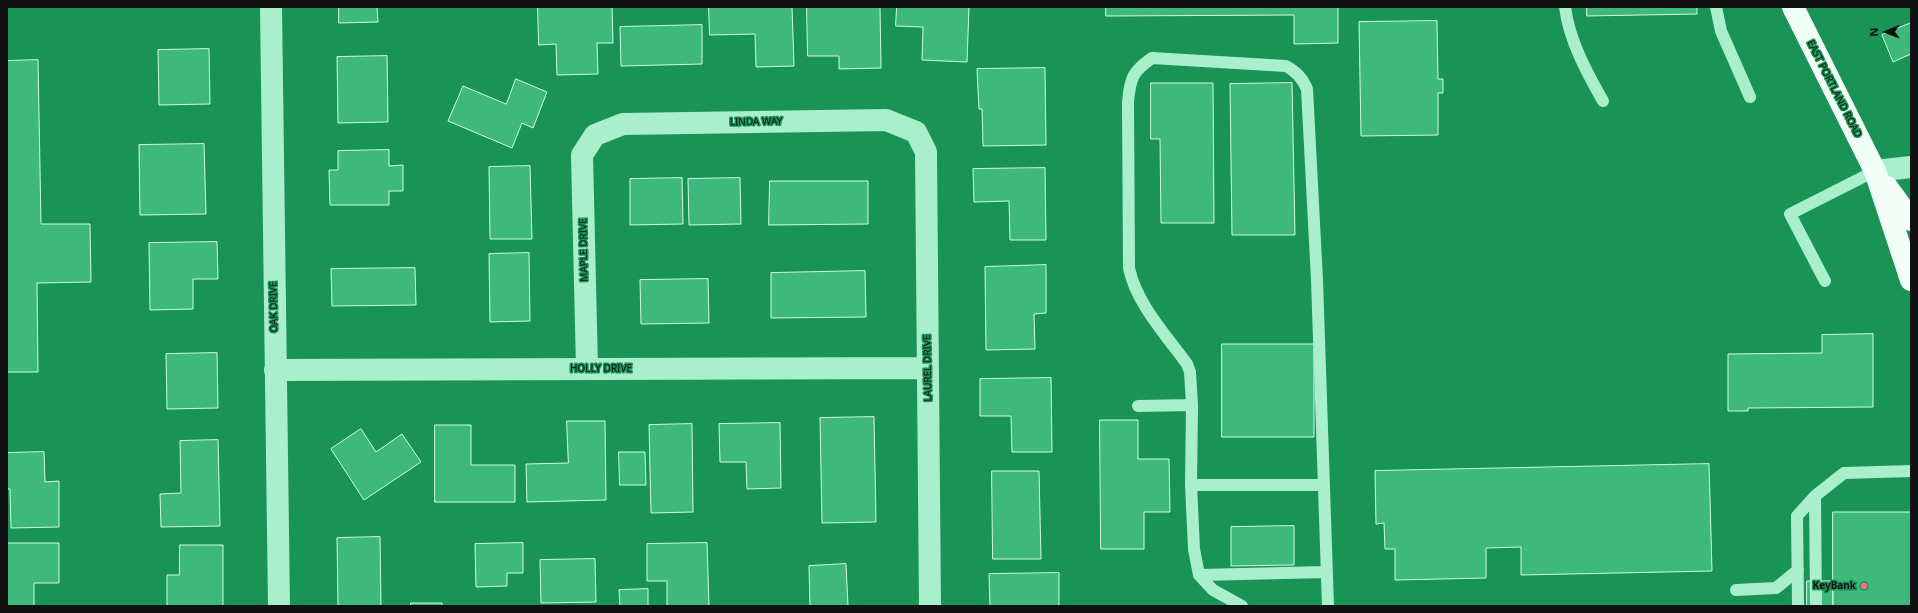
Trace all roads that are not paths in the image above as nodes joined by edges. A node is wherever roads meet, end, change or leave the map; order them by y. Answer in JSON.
{"nodes":[{"id":1,"x":271,"y":7,"type":"edge"},
{"id":2,"x":1565,"y":7,"type":"edge"},
{"id":3,"x":1716,"y":7,"type":"edge"},
{"id":4,"x":1799,"y":9,"type":"edge"},
{"id":5,"x":1750,"y":98,"type":"dead end"},
{"id":6,"x":1604,"y":101,"type":"dead end"},
{"id":7,"x":916,"y":132,"type":"joint"},
{"id":8,"x":595,"y":135,"type":"joint"},
{"id":9,"x":1911,"y":167,"type":"edge"},
{"id":10,"x":1876,"y":172,"type":"junction"},
{"id":11,"x":1911,"y":220,"type":"edge"},
{"id":12,"x":1911,"y":280,"type":"edge"},
{"id":13,"x":1825,"y":281,"type":"dead end"},
{"id":14,"x":928,"y":368,"type":"junction"},
{"id":15,"x":588,"y":369,"type":"junction"},
{"id":16,"x":275,"y":370,"type":"junction"},
{"id":17,"x":1192,"y":405,"type":"junction"},
{"id":18,"x":1138,"y":406,"type":"dead end"},
{"id":19,"x":1911,"y":471,"type":"edge"},
{"id":20,"x":1323,"y":485,"type":"junction"},
{"id":21,"x":1191,"y":486,"type":"junction"},
{"id":22,"x":1815,"y":496,"type":"junction"},
{"id":23,"x":1798,"y":570,"type":"junction"},
{"id":24,"x":1326,"y":572,"type":"junction"},
{"id":25,"x":1199,"y":575,"type":"junction"},
{"id":26,"x":1736,"y":590,"type":"dead end"},
{"id":27,"x":279,"y":606,"type":"edge"},
{"id":28,"x":930,"y":606,"type":"edge"},
{"id":29,"x":1242,"y":606,"type":"edge"},
{"id":30,"x":1328,"y":606,"type":"edge"},
{"id":31,"x":1798,"y":606,"type":"edge"},
{"id":32,"x":1816,"y":606,"type":"edge"}],
"edges":[{"from":1,"to":16,"type":"street","name":"OAK DRIVE"},
{"from":2,"to":6,"type":"lane"},
{"from":3,"to":5,"type":"lane"},
{"from":4,"to":10,"type":"main road","name":"EAST PORTLAND ROAD"},
{"from":7,"to":8,"type":"street","name":"LINDA WAY"},
{"from":7,"to":14,"type":"street","name":"LAUREL DRIVE"},
{"from":8,"to":15,"type":"street","name":"MAPLE DRIVE"},
{"from":9,"to":10,"type":"street"},
{"from":10,"to":11,"type":"main road","name":"EAST PORTLAND ROAD"},
{"from":10,"to":12,"type":"main road","name":"EAST PORTLAND ROAD"},
{"from":10,"to":13,"type":"lane"},
{"from":14,"to":15,"type":"street","name":"HOLLY DRIVE"},
{"from":14,"to":28,"type":"street","name":"LAUREL DRIVE"},
{"from":15,"to":16,"type":"street","name":"HOLLY DRIVE"},
{"from":16,"to":27,"type":"street","name":"OAK DRIVE"},
{"from":17,"to":18,"type":"lane"},
{"from":17,"to":20,"type":"lane"},
{"from":17,"to":21,"type":"lane"},
{"from":19,"to":22,"type":"lane"},
{"from":20,"to":21,"type":"lane"},
{"from":20,"to":24,"type":"lane"},
{"from":21,"to":25,"type":"lane"},
{"from":22,"to":23,"type":"lane"},
{"from":22,"to":32,"type":"lane"},
{"from":23,"to":26,"type":"lane"},
{"from":23,"to":31,"type":"lane"},
{"from":24,"to":25,"type":"lane"},
{"from":24,"to":30,"type":"lane"},
{"from":25,"to":29,"type":"lane"}]}
